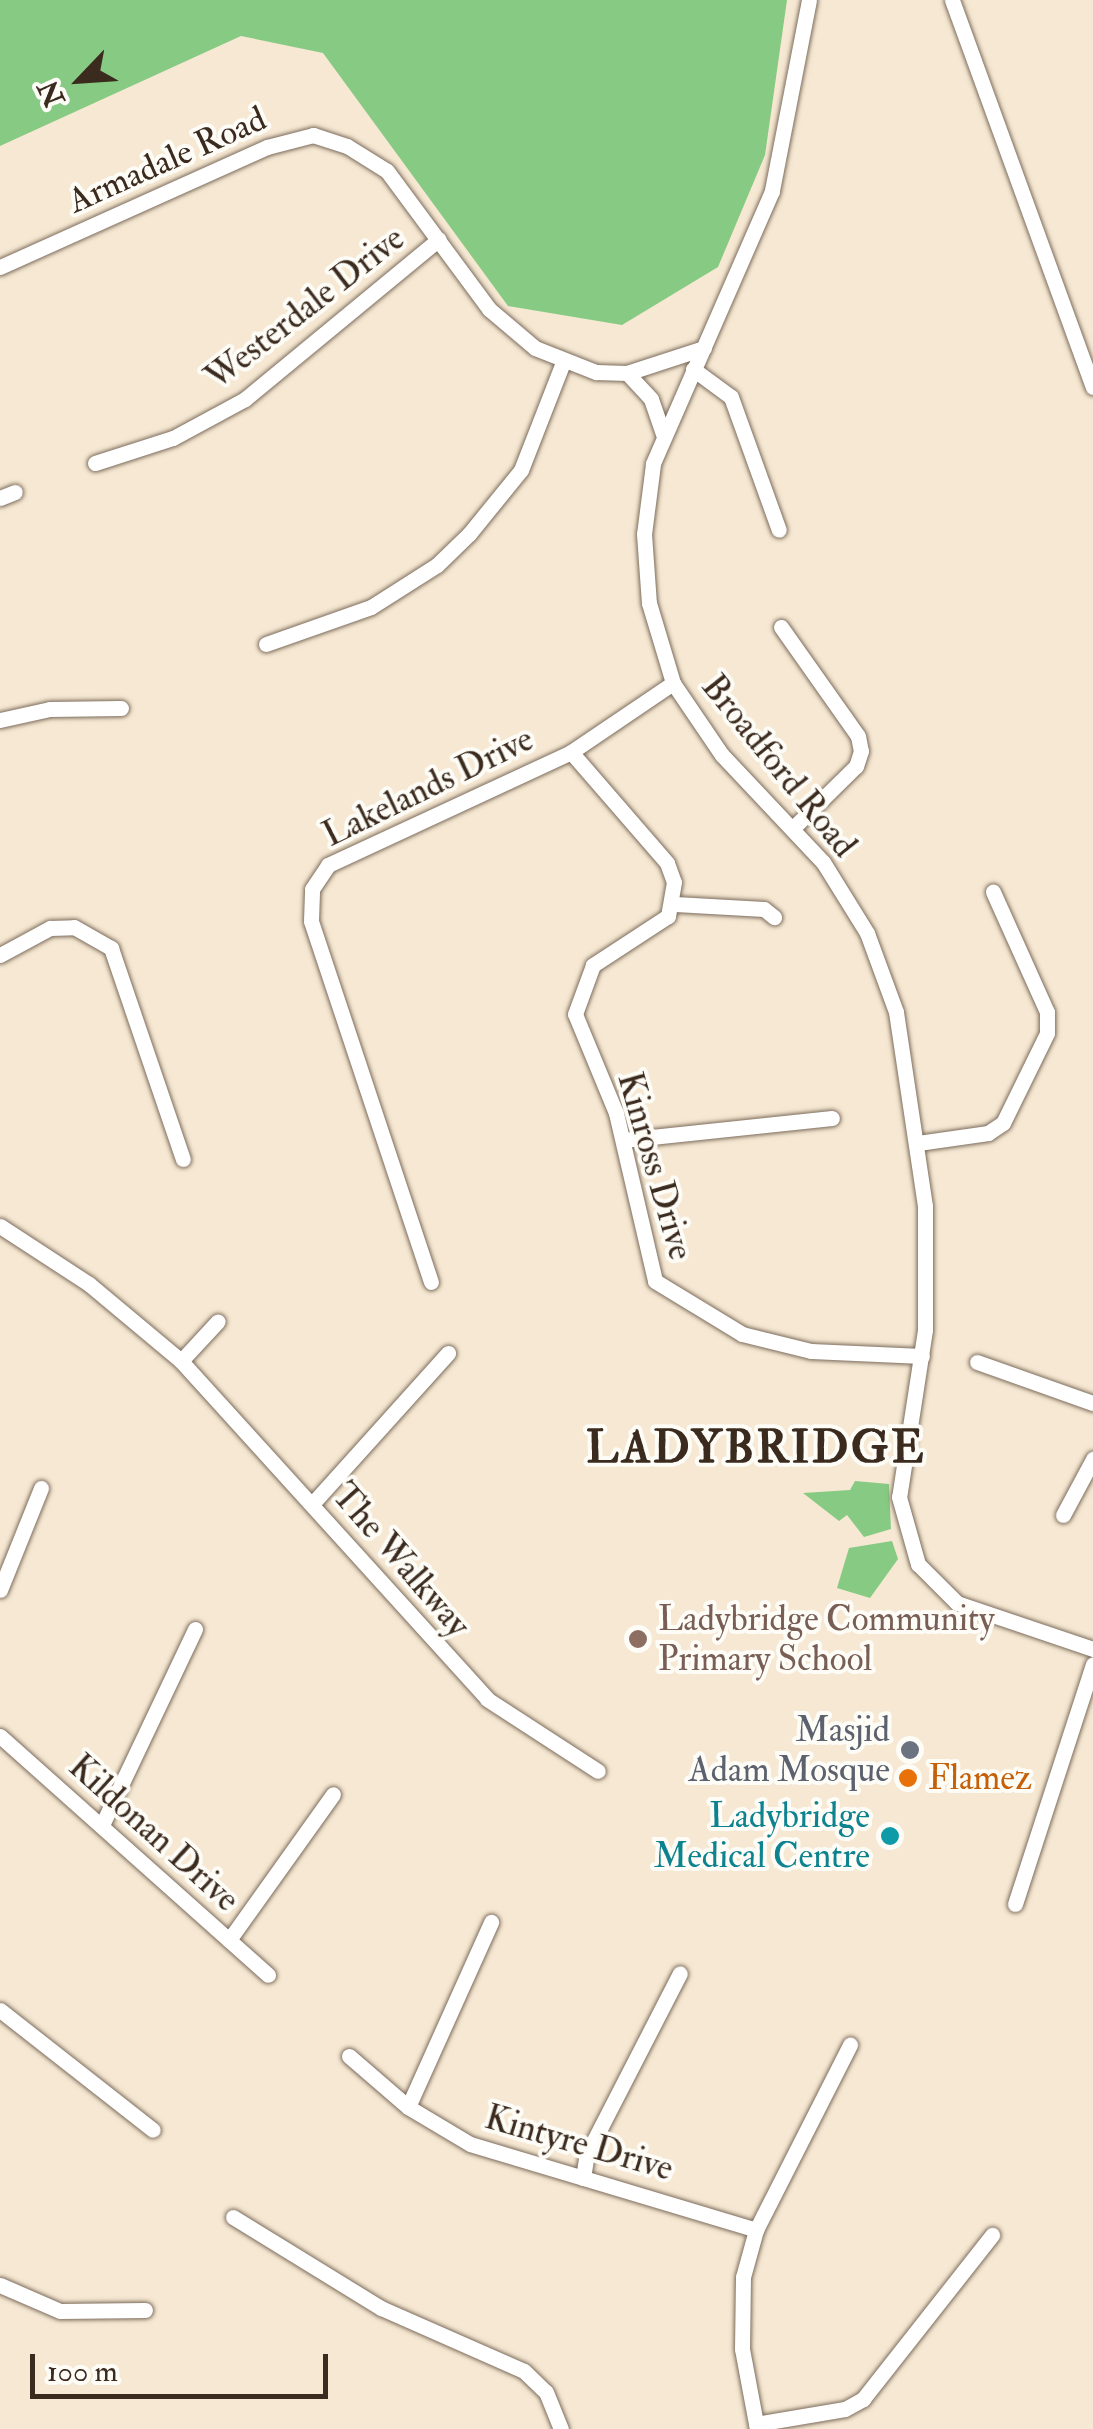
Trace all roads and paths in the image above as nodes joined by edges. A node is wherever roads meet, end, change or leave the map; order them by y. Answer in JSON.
{"nodes":[{"id":1,"x":809,"y":0,"type":"edge"},
{"id":2,"x":952,"y":0,"type":"edge"},
{"id":3,"x":439,"y":239,"type":"junction"},
{"id":4,"x":0,"y":267,"type":"edge"},
{"id":5,"x":704,"y":348,"type":"junction"},
{"id":6,"x":563,"y":362,"type":"junction"},
{"id":7,"x":693,"y":370,"type":"junction"},
{"id":8,"x":627,"y":373,"type":"junction"},
{"id":9,"x":1093,"y":387,"type":"edge"},
{"id":10,"x":663,"y":434,"type":"junction"},
{"id":11,"x":96,"y":463,"type":"dead end"},
{"id":12,"x":779,"y":530,"type":"dead end"},
{"id":13,"x":781,"y":627,"type":"dead end"},
{"id":14,"x":266,"y":644,"type":"dead end"},
{"id":15,"x":673,"y":683,"type":"junction"},
{"id":16,"x":121,"y":708,"type":"dead end"},
{"id":17,"x":0,"y":720,"type":"edge"},
{"id":18,"x":571,"y":752,"type":"junction"},
{"id":19,"x":794,"y":826,"type":"junction"},
{"id":20,"x":993,"y":892,"type":"dead end"},
{"id":21,"x":674,"y":904,"type":"junction"},
{"id":22,"x":774,"y":917,"type":"dead end"},
{"id":23,"x":0,"y":955,"type":"edge"},
{"id":24,"x":832,"y":1118,"type":"dead end"},
{"id":25,"x":623,"y":1140,"type":"junction"},
{"id":26,"x":918,"y":1143,"type":"junction"},
{"id":27,"x":184,"y":1159,"type":"dead end"},
{"id":28,"x":0,"y":1226,"type":"edge"},
{"id":29,"x":431,"y":1282,"type":"dead end"},
{"id":30,"x":218,"y":1320,"type":"dead end"},
{"id":31,"x":448,"y":1353,"type":"dead end"},
{"id":32,"x":922,"y":1356,"type":"junction"},
{"id":33,"x":182,"y":1362,"type":"junction"},
{"id":34,"x":977,"y":1362,"type":"dead end"},
{"id":35,"x":1093,"y":1403,"type":"edge"},
{"id":36,"x":1093,"y":1459,"type":"edge"},
{"id":37,"x":41,"y":1488,"type":"dead end"},
{"id":38,"x":313,"y":1503,"type":"junction"},
{"id":39,"x":1063,"y":1515,"type":"dead end"},
{"id":40,"x":0,"y":1590,"type":"edge"},
{"id":41,"x":195,"y":1630,"type":"dead end"},
{"id":42,"x":1093,"y":1648,"type":"edge"},
{"id":43,"x":1093,"y":1664,"type":"edge"},
{"id":44,"x":0,"y":1736,"type":"edge"},
{"id":45,"x":598,"y":1771,"type":"dead end"},
{"id":46,"x":332,"y":1794,"type":"dead end"},
{"id":47,"x":102,"y":1825,"type":"junction"},
{"id":48,"x":1015,"y":1904,"type":"dead end"},
{"id":49,"x":491,"y":1922,"type":"dead end"},
{"id":50,"x":229,"y":1940,"type":"junction"},
{"id":51,"x":680,"y":1973,"type":"dead end"},
{"id":52,"x":268,"y":1975,"type":"dead end"},
{"id":53,"x":0,"y":2010,"type":"edge"},
{"id":54,"x":850,"y":2045,"type":"dead end"},
{"id":55,"x":348,"y":2056,"type":"dead end"},
{"id":56,"x":408,"y":2107,"type":"junction"},
{"id":57,"x":153,"y":2130,"type":"dead end"},
{"id":58,"x":583,"y":2178,"type":"junction"},
{"id":59,"x":234,"y":2217,"type":"dead end"},
{"id":60,"x":756,"y":2230,"type":"junction"},
{"id":61,"x":992,"y":2236,"type":"dead end"},
{"id":62,"x":0,"y":2285,"type":"edge"},
{"id":63,"x":146,"y":2310,"type":"dead end"},
{"id":64,"x":756,"y":2427,"type":"edge"},
{"id":65,"x":561,"y":2429,"type":"edge"}],
"edges":[{"from":1,"to":5,"type":"street","name":"Broadford Road"},
{"from":2,"to":9,"type":"street"},
{"from":3,"to":4,"type":"street","name":"Armadale Road"},
{"from":3,"to":6,"type":"street","name":"Armadale Road"},
{"from":3,"to":11,"type":"street","name":"Westerdale Drive"},
{"from":5,"to":7,"type":"street","name":"Broadford Road"},
{"from":5,"to":8,"type":"street","name":"Armadale Road"},
{"from":6,"to":8,"type":"street","name":"Armadale Road"},
{"from":6,"to":14,"type":"street"},
{"from":7,"to":10,"type":"street","name":"Broadford Road"},
{"from":7,"to":12,"type":"street"},
{"from":8,"to":10,"type":"street"},
{"from":10,"to":15,"type":"street","name":"Broadford Road"},
{"from":13,"to":19,"type":"street"},
{"from":15,"to":18,"type":"street","name":"Lakelands Drive"},
{"from":15,"to":19,"type":"street","name":"Broadford Road"},
{"from":16,"to":17,"type":"street"},
{"from":18,"to":21,"type":"street"},
{"from":18,"to":29,"type":"street","name":"Lakelands Drive"},
{"from":19,"to":26,"type":"street","name":"Broadford Road"},
{"from":20,"to":26,"type":"street"},
{"from":21,"to":22,"type":"street"},
{"from":21,"to":25,"type":"street","name":"Kinross Drive"},
{"from":23,"to":27,"type":"street"},
{"from":24,"to":25,"type":"street"},
{"from":25,"to":32,"type":"street","name":"Kinross Drive"},
{"from":26,"to":32,"type":"street","name":"Broadford Road"},
{"from":28,"to":33,"type":"street","name":"The Walkway"},
{"from":30,"to":33,"type":"street"},
{"from":31,"to":38,"type":"street"},
{"from":32,"to":42,"type":"street","name":"Broadford Road"},
{"from":33,"to":38,"type":"street","name":"The Walkway"},
{"from":34,"to":35,"type":"street"},
{"from":36,"to":39,"type":"street"},
{"from":37,"to":40,"type":"street"},
{"from":38,"to":45,"type":"street","name":"The Walkway"},
{"from":41,"to":47,"type":"street"},
{"from":43,"to":48,"type":"street"},
{"from":44,"to":47,"type":"street","name":"Kildonan Drive"},
{"from":46,"to":50,"type":"street"},
{"from":47,"to":50,"type":"street","name":"Kildonan Drive"},
{"from":49,"to":56,"type":"street"},
{"from":50,"to":52,"type":"street","name":"Kildonan Drive"},
{"from":51,"to":58,"type":"street"},
{"from":53,"to":57,"type":"street"},
{"from":54,"to":60,"type":"street"},
{"from":55,"to":56,"type":"street","name":"Kintyre Drive"},
{"from":56,"to":58,"type":"street","name":"Kintyre Drive"},
{"from":58,"to":60,"type":"street","name":"Kintyre Drive"},
{"from":59,"to":65,"type":"street"},
{"from":60,"to":64,"type":"street"},
{"from":61,"to":64,"type":"street"},
{"from":62,"to":63,"type":"street"}]}
